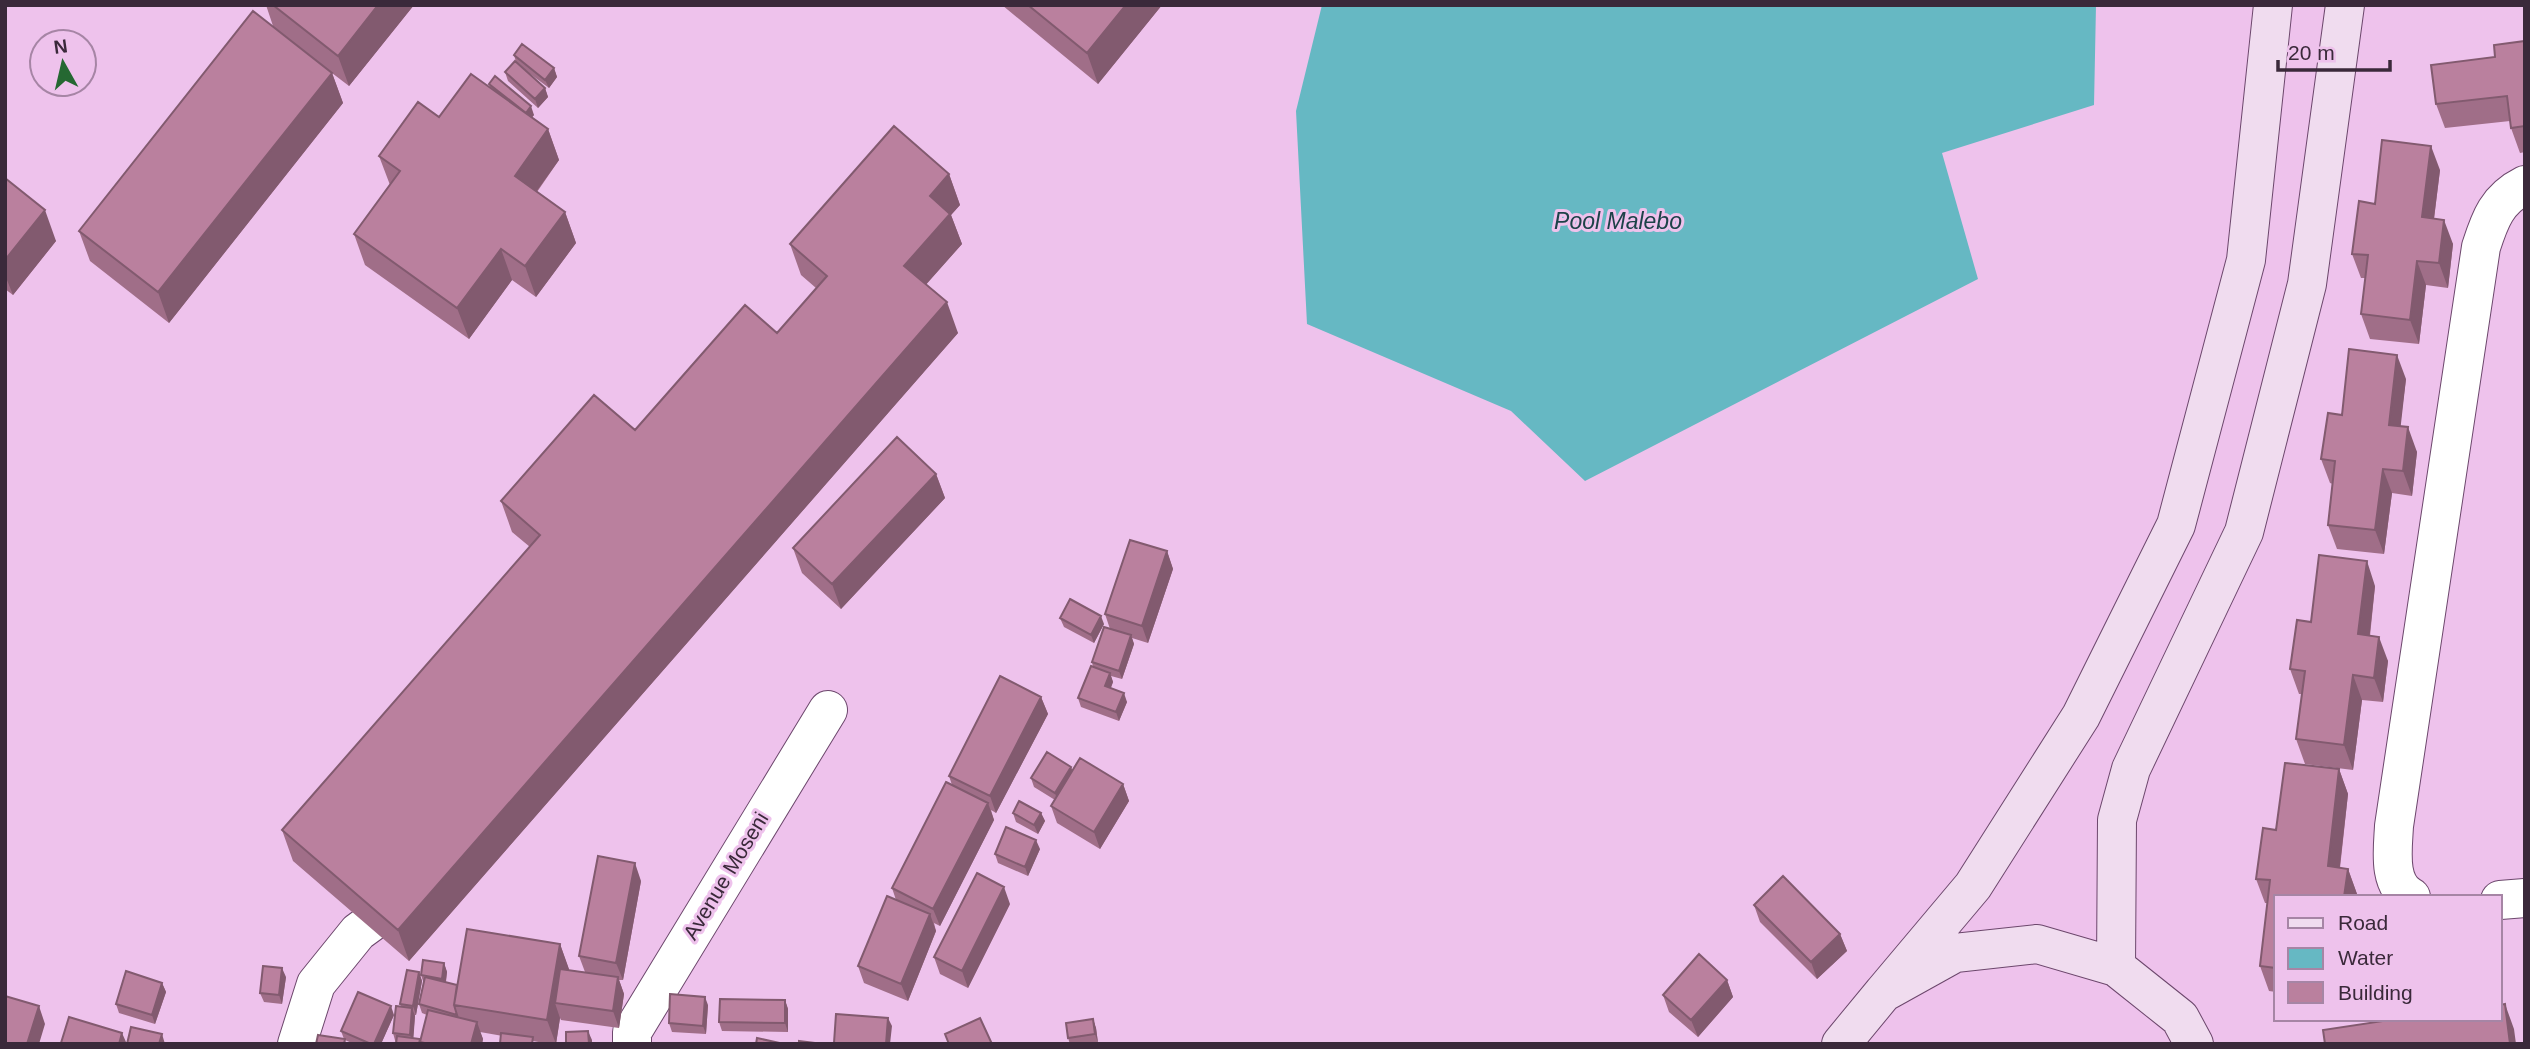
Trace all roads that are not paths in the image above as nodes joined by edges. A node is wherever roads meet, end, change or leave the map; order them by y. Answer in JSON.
{"nodes":[{"id":1,"x":2273,"y":5,"type":"edge"},
{"id":2,"x":2345,"y":5,"type":"edge"},
{"id":3,"x":2525,"y":185,"type":"edge"},
{"id":4,"x":828,"y":710,"type":"dead end"},
{"id":5,"x":414,"y":892,"type":"edge"},
{"id":6,"x":2406,"y":895,"type":"edge"},
{"id":7,"x":2525,"y":898,"type":"edge"},
{"id":8,"x":2502,"y":900,"type":"edge"},
{"id":9,"x":2116,"y":967,"type":"junction"},
{"id":10,"x":1882,"y":993,"type":"junction"},
{"id":11,"x":297,"y":1044,"type":"edge"},
{"id":12,"x":632,"y":1044,"type":"edge"},
{"id":13,"x":1841,"y":1044,"type":"edge"},
{"id":14,"x":2194,"y":1044,"type":"edge"}],
"edges":[{"from":1,"to":10,"type":"street"},
{"from":2,"to":9,"type":"street"},
{"from":3,"to":6,"type":"street"},
{"from":4,"to":12,"type":"street","name":"Avenue Moseni"},
{"from":5,"to":11,"type":"street"},
{"from":7,"to":8,"type":"street"},
{"from":9,"to":10,"type":"street"},
{"from":9,"to":14,"type":"street"},
{"from":10,"to":13,"type":"street"}]}
